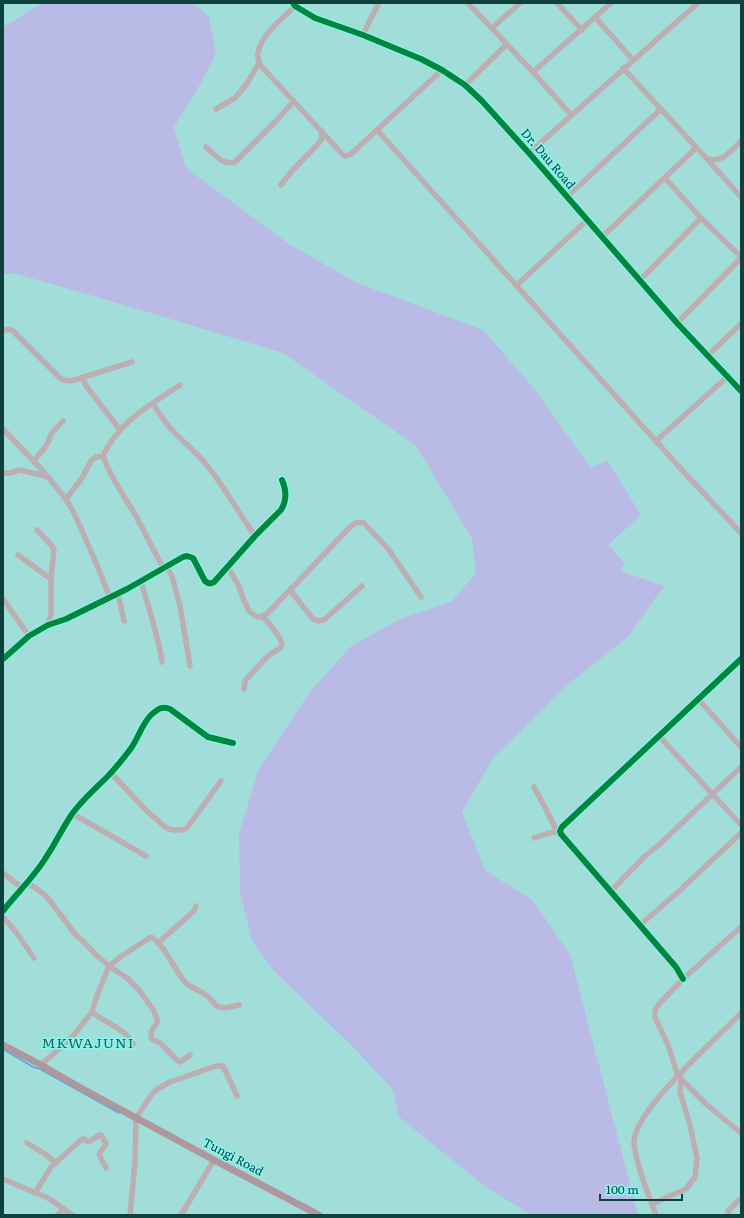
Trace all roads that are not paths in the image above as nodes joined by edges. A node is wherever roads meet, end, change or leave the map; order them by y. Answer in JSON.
{"nodes":[{"id":1,"x":379,"y":3,"type":"edge"},
{"id":2,"x":468,"y":3,"type":"edge"},
{"id":3,"x":520,"y":3,"type":"edge"},
{"id":4,"x":557,"y":3,"type":"edge"},
{"id":5,"x":611,"y":3,"type":"edge"},
{"id":6,"x":698,"y":3,"type":"edge"},
{"id":7,"x":294,"y":4,"type":"edge"},
{"id":8,"x":595,"y":17,"type":"junction"},
{"id":9,"x":492,"y":28,"type":"junction"},
{"id":10,"x":582,"y":30,"type":"junction"},
{"id":11,"x":364,"y":35,"type":"junction"},
{"id":12,"x":507,"y":44,"type":"junction"},
{"id":13,"x":633,"y":60,"type":"junction"},
{"id":14,"x":259,"y":63,"type":"junction"},
{"id":15,"x":623,"y":68,"type":"junction"},
{"id":16,"x":442,"y":70,"type":"junction"},
{"id":17,"x":533,"y":72,"type":"junction"},
{"id":18,"x":465,"y":85,"type":"junction"},
{"id":19,"x":294,"y":101,"type":"junction"},
{"id":20,"x":216,"y":109,"type":"dead end"},
{"id":21,"x":661,"y":109,"type":"junction"},
{"id":22,"x":571,"y":115,"type":"junction"},
{"id":23,"x":377,"y":130,"type":"junction"},
{"id":24,"x":322,"y":131,"type":"junction"},
{"id":25,"x":741,"y":140,"type":"edge"},
{"id":26,"x":206,"y":147,"type":"dead end"},
{"id":27,"x":696,"y":148,"type":"junction"},
{"id":28,"x":529,"y":153,"type":"junction"},
{"id":29,"x":707,"y":159,"type":"junction"},
{"id":30,"x":665,"y":178,"type":"junction"},
{"id":31,"x":281,"y":185,"type":"dead end"},
{"id":32,"x":567,"y":197,"type":"junction"},
{"id":33,"x":741,"y":197,"type":"edge"},
{"id":34,"x":701,"y":218,"type":"junction"},
{"id":35,"x":587,"y":220,"type":"junction"},
{"id":36,"x":602,"y":237,"type":"junction"},
{"id":37,"x":741,"y":257,"type":"edge"},
{"id":38,"x":640,"y":280,"type":"junction"},
{"id":39,"x":517,"y":285,"type":"junction"},
{"id":40,"x":677,"y":323,"type":"junction"},
{"id":41,"x":741,"y":324,"type":"edge"},
{"id":42,"x":3,"y":331,"type":"edge"},
{"id":43,"x":708,"y":355,"type":"junction"},
{"id":44,"x":132,"y":362,"type":"dead end"},
{"id":45,"x":727,"y":376,"type":"junction"},
{"id":46,"x":83,"y":377,"type":"junction"},
{"id":47,"x":180,"y":386,"type":"dead end"},
{"id":48,"x":741,"y":391,"type":"edge"},
{"id":49,"x":153,"y":404,"type":"junction"},
{"id":50,"x":63,"y":421,"type":"dead end"},
{"id":51,"x":3,"y":429,"type":"edge"},
{"id":52,"x":120,"y":430,"type":"junction"},
{"id":53,"x":656,"y":441,"type":"junction"},
{"id":54,"x":103,"y":456,"type":"junction"},
{"id":55,"x":34,"y":461,"type":"junction"},
{"id":56,"x":3,"y":473,"type":"edge"},
{"id":57,"x":49,"y":477,"type":"junction"},
{"id":58,"x":282,"y":480,"type":"dead end"},
{"id":59,"x":66,"y":499,"type":"junction"},
{"id":60,"x":37,"y":530,"type":"dead end"},
{"id":61,"x":741,"y":533,"type":"edge"},
{"id":62,"x":255,"y":536,"type":"junction"},
{"id":63,"x":18,"y":555,"type":"dead end"},
{"id":64,"x":165,"y":568,"type":"junction"},
{"id":65,"x":228,"y":568,"type":"junction"},
{"id":66,"x":51,"y":579,"type":"junction"},
{"id":67,"x":141,"y":582,"type":"junction"},
{"id":68,"x":362,"y":586,"type":"dead end"},
{"id":69,"x":290,"y":590,"type":"junction"},
{"id":70,"x":118,"y":594,"type":"junction"},
{"id":71,"x":421,"y":597,"type":"dead end"},
{"id":72,"x":110,"y":598,"type":"junction"},
{"id":73,"x":3,"y":599,"type":"edge"},
{"id":74,"x":264,"y":617,"type":"junction"},
{"id":75,"x":124,"y":621,"type":"dead end"},
{"id":76,"x":48,"y":625,"type":"junction"},
{"id":77,"x":29,"y":636,"type":"junction"},
{"id":78,"x":3,"y":659,"type":"edge"},
{"id":79,"x":741,"y":659,"type":"edge"},
{"id":80,"x":162,"y":662,"type":"dead end"},
{"id":81,"x":190,"y":666,"type":"dead end"},
{"id":82,"x":244,"y":689,"type":"dead end"},
{"id":83,"x":699,"y":700,"type":"junction"},
{"id":84,"x":658,"y":736,"type":"junction"},
{"id":85,"x":233,"y":743,"type":"dead end"},
{"id":86,"x":741,"y":747,"type":"edge"},
{"id":87,"x":741,"y":767,"type":"edge"},
{"id":88,"x":111,"y":773,"type":"junction"},
{"id":89,"x":220,"y":781,"type":"dead end"},
{"id":90,"x":534,"y":787,"type":"dead end"},
{"id":91,"x":713,"y":794,"type":"junction"},
{"id":92,"x":72,"y":814,"type":"junction"},
{"id":93,"x":741,"y":825,"type":"edge"},
{"id":94,"x":558,"y":832,"type":"junction"},
{"id":95,"x":741,"y":833,"type":"edge"},
{"id":96,"x":534,"y":838,"type":"dead end"},
{"id":97,"x":146,"y":856,"type":"dead end"},
{"id":98,"x":3,"y":873,"type":"edge"},
{"id":99,"x":28,"y":883,"type":"junction"},
{"id":100,"x":22,"y":888,"type":"junction"},
{"id":101,"x":611,"y":891,"type":"junction"},
{"id":102,"x":196,"y":906,"type":"dead end"},
{"id":103,"x":3,"y":911,"type":"edge"},
{"id":104,"x":3,"y":917,"type":"edge"},
{"id":105,"x":640,"y":925,"type":"junction"},
{"id":106,"x":741,"y":927,"type":"edge"},
{"id":107,"x":158,"y":943,"type":"junction"},
{"id":108,"x":34,"y":958,"type":"dead end"},
{"id":109,"x":109,"y":966,"type":"junction"},
{"id":110,"x":683,"y":979,"type":"junction"},
{"id":111,"x":239,"y":1005,"type":"dead end"},
{"id":112,"x":92,"y":1012,"type":"junction"},
{"id":113,"x":741,"y":1013,"type":"edge"},
{"id":114,"x":133,"y":1044,"type":"dead end"},
{"id":115,"x":3,"y":1045,"type":"edge"},
{"id":116,"x":190,"y":1055,"type":"dead end"},
{"id":117,"x":41,"y":1065,"type":"junction"},
{"id":118,"x":680,"y":1077,"type":"junction"},
{"id":119,"x":237,"y":1096,"type":"dead end"},
{"id":120,"x":136,"y":1118,"type":"junction"},
{"id":121,"x":741,"y":1133,"type":"edge"},
{"id":122,"x":27,"y":1143,"type":"dead end"},
{"id":123,"x":214,"y":1160,"type":"junction"},
{"id":124,"x":56,"y":1163,"type":"junction"},
{"id":125,"x":106,"y":1168,"type":"dead end"},
{"id":126,"x":3,"y":1180,"type":"edge"},
{"id":127,"x":35,"y":1193,"type":"junction"},
{"id":128,"x":741,"y":1198,"type":"edge"},
{"id":129,"x":652,"y":1204,"type":"junction"},
{"id":130,"x":64,"y":1209,"type":"junction"},
{"id":131,"x":56,"y":1215,"type":"edge"},
{"id":132,"x":72,"y":1215,"type":"edge"},
{"id":133,"x":130,"y":1215,"type":"edge"},
{"id":134,"x":181,"y":1215,"type":"edge"},
{"id":135,"x":319,"y":1215,"type":"edge"},
{"id":136,"x":656,"y":1215,"type":"edge"},
{"id":137,"x":729,"y":1215,"type":"edge"}],
"edges":[{"from":1,"to":11,"type":"street"},
{"from":2,"to":9,"type":"street"},
{"from":3,"to":9,"type":"street"},
{"from":4,"to":10,"type":"street"},
{"from":5,"to":8,"type":"street"},
{"from":6,"to":13,"type":"street"},
{"from":7,"to":11,"type":"street","name":"Dr. Dau Road"},
{"from":7,"to":14,"type":"street"},
{"from":8,"to":10,"type":"street"},
{"from":8,"to":13,"type":"street"},
{"from":9,"to":12,"type":"street"},
{"from":10,"to":17,"type":"street"},
{"from":11,"to":16,"type":"street","name":"Dr. Dau Road"},
{"from":12,"to":17,"type":"street"},
{"from":12,"to":18,"type":"street"},
{"from":13,"to":15,"type":"street"},
{"from":14,"to":19,"type":"street"},
{"from":14,"to":20,"type":"street"},
{"from":15,"to":21,"type":"street"},
{"from":15,"to":22,"type":"street"},
{"from":16,"to":18,"type":"street","name":"Dr. Dau Road"},
{"from":16,"to":23,"type":"street"},
{"from":17,"to":22,"type":"street"},
{"from":18,"to":28,"type":"street","name":"Dr. Dau Road"},
{"from":19,"to":24,"type":"street"},
{"from":19,"to":26,"type":"street"},
{"from":21,"to":27,"type":"street"},
{"from":21,"to":32,"type":"street"},
{"from":22,"to":28,"type":"street"},
{"from":23,"to":24,"type":"street"},
{"from":23,"to":39,"type":"street"},
{"from":24,"to":31,"type":"street"},
{"from":25,"to":29,"type":"street"},
{"from":27,"to":29,"type":"street"},
{"from":27,"to":30,"type":"street"},
{"from":28,"to":32,"type":"street","name":"Dr. Dau Road"},
{"from":29,"to":33,"type":"street"},
{"from":30,"to":34,"type":"street"},
{"from":30,"to":36,"type":"street"},
{"from":32,"to":35,"type":"street","name":"Dr. Dau Road"},
{"from":34,"to":37,"type":"street"},
{"from":34,"to":38,"type":"street"},
{"from":35,"to":36,"type":"street","name":"Dr. Dau Road"},
{"from":35,"to":39,"type":"street"},
{"from":36,"to":38,"type":"street","name":"Dr. Dau Road"},
{"from":37,"to":40,"type":"street"},
{"from":38,"to":40,"type":"street","name":"Dr. Dau Road"},
{"from":39,"to":53,"type":"street"},
{"from":40,"to":43,"type":"street","name":"Dr. Dau Road"},
{"from":41,"to":43,"type":"street"},
{"from":42,"to":46,"type":"street"},
{"from":43,"to":45,"type":"street","name":"Dr. Dau Road"},
{"from":44,"to":46,"type":"street"},
{"from":45,"to":48,"type":"street","name":"Dr. Dau Road"},
{"from":45,"to":53,"type":"street"},
{"from":46,"to":52,"type":"street"},
{"from":47,"to":49,"type":"street"},
{"from":49,"to":52,"type":"street"},
{"from":49,"to":62,"type":"street"},
{"from":50,"to":55,"type":"street"},
{"from":51,"to":55,"type":"street"},
{"from":52,"to":54,"type":"street"},
{"from":53,"to":61,"type":"street"},
{"from":54,"to":59,"type":"street"},
{"from":54,"to":64,"type":"street"},
{"from":55,"to":57,"type":"street"},
{"from":56,"to":57,"type":"street"},
{"from":57,"to":59,"type":"street"},
{"from":58,"to":62,"type":"street"},
{"from":59,"to":72,"type":"street"},
{"from":60,"to":66,"type":"street"},
{"from":62,"to":65,"type":"street"},
{"from":63,"to":66,"type":"street"},
{"from":64,"to":65,"type":"street"},
{"from":64,"to":67,"type":"street"},
{"from":64,"to":81,"type":"street"},
{"from":65,"to":74,"type":"street"},
{"from":66,"to":76,"type":"street"},
{"from":67,"to":70,"type":"street"},
{"from":67,"to":80,"type":"street"},
{"from":68,"to":69,"type":"street"},
{"from":69,"to":71,"type":"street"},
{"from":69,"to":74,"type":"street"},
{"from":70,"to":72,"type":"street"},
{"from":70,"to":75,"type":"street"},
{"from":72,"to":76,"type":"street"},
{"from":73,"to":77,"type":"street"},
{"from":74,"to":82,"type":"street"},
{"from":76,"to":77,"type":"street"},
{"from":77,"to":78,"type":"street"},
{"from":79,"to":83,"type":"street"},
{"from":83,"to":84,"type":"street"},
{"from":83,"to":86,"type":"street"},
{"from":84,"to":91,"type":"street"},
{"from":84,"to":94,"type":"street"},
{"from":85,"to":88,"type":"street"},
{"from":87,"to":91,"type":"street"},
{"from":88,"to":89,"type":"street"},
{"from":88,"to":92,"type":"street"},
{"from":90,"to":94,"type":"street"},
{"from":91,"to":93,"type":"street"},
{"from":91,"to":101,"type":"street"},
{"from":92,"to":97,"type":"street"},
{"from":92,"to":99,"type":"street"},
{"from":94,"to":96,"type":"street"},
{"from":94,"to":101,"type":"street"},
{"from":95,"to":105,"type":"street"},
{"from":98,"to":100,"type":"street"},
{"from":99,"to":100,"type":"street"},
{"from":99,"to":109,"type":"street"},
{"from":100,"to":103,"type":"street"},
{"from":101,"to":105,"type":"street"},
{"from":102,"to":107,"type":"street"},
{"from":104,"to":108,"type":"street"},
{"from":105,"to":110,"type":"street"},
{"from":106,"to":110,"type":"street"},
{"from":107,"to":109,"type":"street"},
{"from":107,"to":111,"type":"street"},
{"from":109,"to":112,"type":"street"},
{"from":109,"to":116,"type":"street"},
{"from":110,"to":118,"type":"street"},
{"from":112,"to":114,"type":"street"},
{"from":112,"to":117,"type":"street"},
{"from":113,"to":118,"type":"street"},
{"from":115,"to":117,"type":"main road","name":"Tungi Road"},
{"from":117,"to":120,"type":"main road","name":"Tungi Road"},
{"from":118,"to":121,"type":"street"},
{"from":118,"to":129,"type":"street"},
{"from":118,"to":129,"type":"street"},
{"from":119,"to":120,"type":"street"},
{"from":120,"to":123,"type":"main road","name":"Tungi Road"},
{"from":120,"to":133,"type":"street"},
{"from":122,"to":124,"type":"street"},
{"from":123,"to":134,"type":"street"},
{"from":123,"to":135,"type":"main road","name":"Tungi Road"},
{"from":124,"to":125,"type":"street"},
{"from":124,"to":127,"type":"street"},
{"from":126,"to":127,"type":"street"},
{"from":127,"to":130,"type":"street"},
{"from":128,"to":137,"type":"street"},
{"from":129,"to":136,"type":"street"},
{"from":130,"to":131,"type":"street"},
{"from":130,"to":132,"type":"street"}]}
